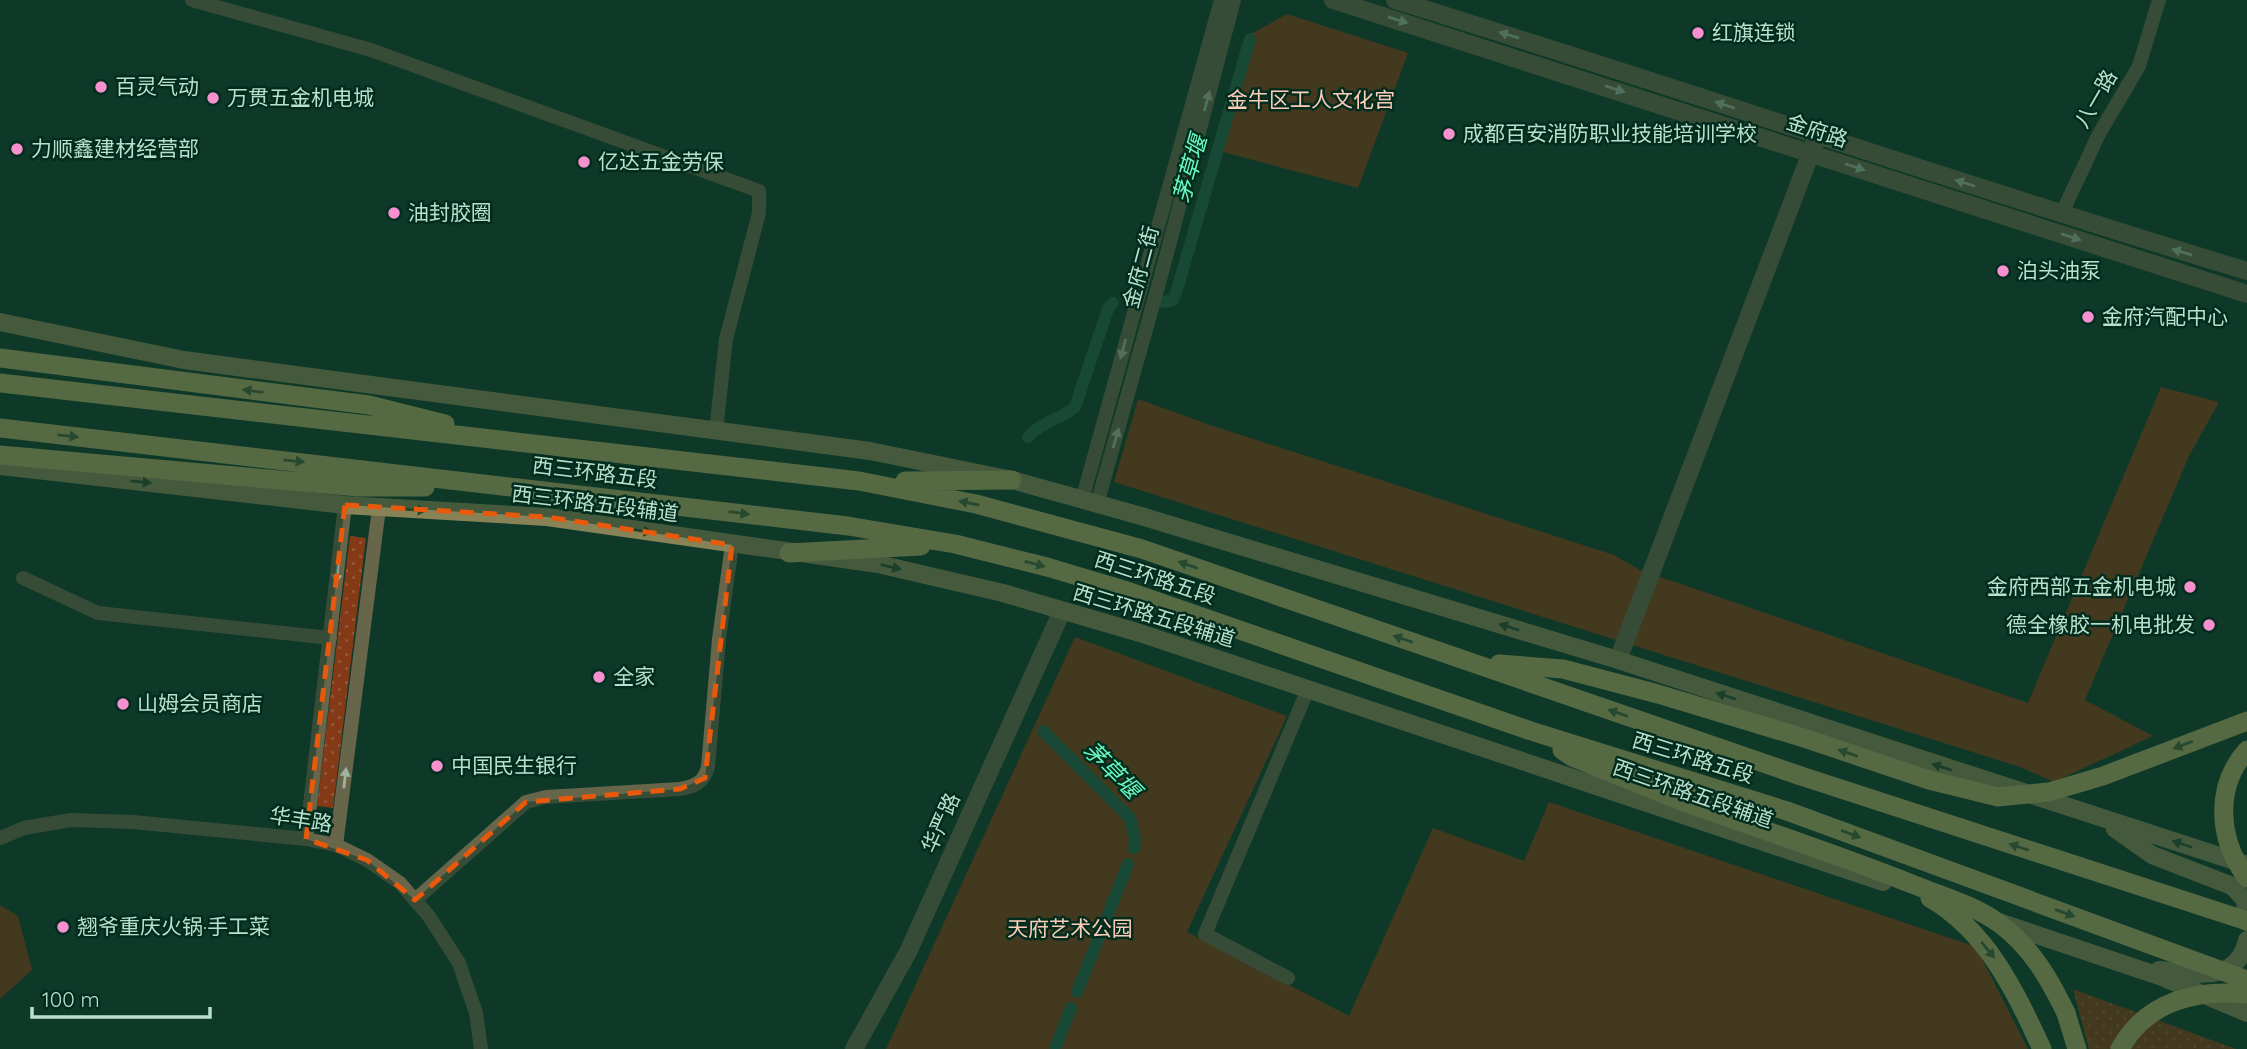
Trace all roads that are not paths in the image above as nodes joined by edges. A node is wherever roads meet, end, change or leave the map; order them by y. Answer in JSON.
{"nodes":[{"id":1,"x":192,"y":0,"type":"edge"},
{"id":2,"x":1221,"y":0,"type":"edge"},
{"id":3,"x":1234,"y":0,"type":"edge"},
{"id":4,"x":1333,"y":0,"type":"edge"},
{"id":5,"x":1395,"y":0,"type":"edge"},
{"id":6,"x":2159,"y":0,"type":"edge"},
{"id":7,"x":1818,"y":135,"type":"junction"},
{"id":8,"x":1811,"y":153,"type":"junction"},
{"id":9,"x":2061,"y":215,"type":"junction"},
{"id":10,"x":2247,"y":271,"type":"edge"},
{"id":11,"x":2247,"y":294,"type":"edge"},
{"id":12,"x":0,"y":322,"type":"edge"},
{"id":13,"x":5,"y":358,"type":"edge"},
{"id":14,"x":0,"y":383,"type":"edge"},
{"id":15,"x":0,"y":428,"type":"edge"},
{"id":16,"x":716,"y":430,"type":"junction"},
{"id":17,"x":529,"y":444,"type":"junction"},
{"id":18,"x":0,"y":455,"type":"edge"},
{"id":19,"x":0,"y":467,"type":"edge"},
{"id":20,"x":1012,"y":480,"type":"junction"},
{"id":21,"x":859,"y":481,"type":"junction"},
{"id":22,"x":519,"y":486,"type":"junction"},
{"id":23,"x":1090,"y":502,"type":"junction"},
{"id":24,"x":345,"y":506,"type":"junction"},
{"id":25,"x":379,"y":508,"type":"junction"},
{"id":26,"x":955,"y":544,"type":"junction"},
{"id":27,"x":732,"y":545,"type":"junction"},
{"id":28,"x":789,"y":553,"type":"junction"},
{"id":29,"x":23,"y":578,"type":"dead end"},
{"id":30,"x":1062,"y":611,"type":"junction"},
{"id":31,"x":330,"y":638,"type":"junction"},
{"id":32,"x":1618,"y":660,"type":"junction"},
{"id":33,"x":1471,"y":662,"type":"junction"},
{"id":34,"x":1308,"y":689,"type":"junction"},
{"id":35,"x":2247,"y":721,"type":"edge"},
{"id":36,"x":1531,"y":731,"type":"junction"},
{"id":37,"x":2247,"y":750,"type":"edge"},
{"id":38,"x":2098,"y":818,"type":"junction"},
{"id":39,"x":0,"y":838,"type":"edge"},
{"id":40,"x":306,"y":839,"type":"junction"},
{"id":41,"x":336,"y":845,"type":"junction"},
{"id":42,"x":2247,"y":865,"type":"edge"},
{"id":43,"x":1897,"y":877,"type":"junction"},
{"id":44,"x":2247,"y":878,"type":"edge"},
{"id":45,"x":415,"y":900,"type":"junction"},
{"id":46,"x":2247,"y":922,"type":"edge"},
{"id":47,"x":2247,"y":940,"type":"edge"},
{"id":48,"x":2134,"y":967,"type":"junction"},
{"id":49,"x":1288,"y":978,"type":"dead end"},
{"id":50,"x":2247,"y":980,"type":"edge"},
{"id":51,"x":2247,"y":994,"type":"edge"},
{"id":52,"x":2247,"y":1013,"type":"edge"},
{"id":53,"x":481,"y":1049,"type":"edge"},
{"id":54,"x":854,"y":1049,"type":"edge"},
{"id":55,"x":2042,"y":1049,"type":"edge"},
{"id":56,"x":2077,"y":1049,"type":"edge"},
{"id":57,"x":2120,"y":1049,"type":"edge"}],
"edges":[{"from":1,"to":16,"type":"street"},
{"from":2,"to":23,"type":"street","name":"金府二街","one_way":true},
{"from":23,"to":3,"type":"street","name":"金府二街","one_way":true},
{"from":4,"to":8,"type":"street","name":"金府路","one_way":true},
{"from":7,"to":5,"type":"street","name":"金府路","one_way":true},
{"from":6,"to":9,"type":"street","name":"八一路"},
{"from":7,"to":8,"type":"street"},
{"from":9,"to":7,"type":"street","name":"金府路","one_way":true},
{"from":8,"to":11,"type":"street","name":"金府路","one_way":true},
{"from":8,"to":32,"type":"street"},
{"from":10,"to":9,"type":"street","name":"金府路","one_way":true},
{"from":12,"to":16,"type":"main road"},
{"from":17,"to":13,"type":"highway","one_way":true},
{"from":14,"to":17,"type":"highway","name":"西三环路五段"},
{"from":15,"to":22,"type":"highway","name":"西三环路五段","one_way":true},
{"from":16,"to":20,"type":"main road"},
{"from":17,"to":21,"type":"highway","name":"西三环路五段"},
{"from":18,"to":22,"type":"highway"},
{"from":19,"to":24,"type":"main road","name":"西三环路五段辅道","one_way":true},
{"from":20,"to":21,"type":"highway"},
{"from":20,"to":23,"type":"main road"},
{"from":33,"to":21,"type":"highway","name":"西三环路五段","one_way":true},
{"from":22,"to":26,"type":"highway","name":"西三环路五段","one_way":true},
{"from":32,"to":23,"type":"main road","one_way":true},
{"from":24,"to":25,"type":"main road","name":"西三环路五段辅道"},
{"from":24,"to":31,"type":"street","one_way":true},
{"from":25,"to":27,"type":"main road","name":"西三环路五段辅道","one_way":true},
{"from":41,"to":25,"type":"street","one_way":true},
{"from":26,"to":28,"type":"highway"},
{"from":26,"to":36,"type":"highway","name":"西三环路五段","one_way":true},
{"from":27,"to":28,"type":"main road","name":"西三环路五段辅道"},
{"from":27,"to":45,"type":"street"},
{"from":28,"to":30,"type":"main road","name":"西三环路五段辅道","one_way":true},
{"from":29,"to":31,"type":"street"},
{"from":30,"to":34,"type":"main road","name":"西三环路五段辅道"},
{"from":30,"to":54,"type":"street","name":"华严路"},
{"from":31,"to":40,"type":"street"},
{"from":38,"to":32,"type":"main road","one_way":true},
{"from":35,"to":33,"type":"highway","one_way":true,"bridge":true},
{"from":46,"to":33,"type":"highway","name":"西三环路五段","one_way":true,"bridge":true},
{"from":34,"to":48,"type":"main road","name":"西三环路五段辅道"},
{"from":34,"to":49,"type":"street"},
{"from":36,"to":43,"type":"highway","bridge":true},
{"from":36,"to":50,"type":"highway","name":"西三环路五段","one_way":true,"bridge":true},
{"from":37,"to":44,"type":"highway","bridge":true},
{"from":42,"to":38,"type":"main road","one_way":true},
{"from":38,"to":46,"type":"main road"},
{"from":39,"to":40,"type":"street","name":"华丰路"},
{"from":40,"to":41,"type":"street","name":"华丰路"},
{"from":41,"to":45,"type":"street","name":"华丰路"},
{"from":43,"to":55,"type":"highway","one_way":true,"bridge":true},
{"from":43,"to":56,"type":"highway","bridge":true},
{"from":45,"to":53,"type":"street","name":"华丰路"},
{"from":47,"to":48,"type":"main road"},
{"from":48,"to":52,"type":"main road","name":"西三环路五段辅道"},
{"from":51,"to":57,"type":"highway","bridge":true}]}
